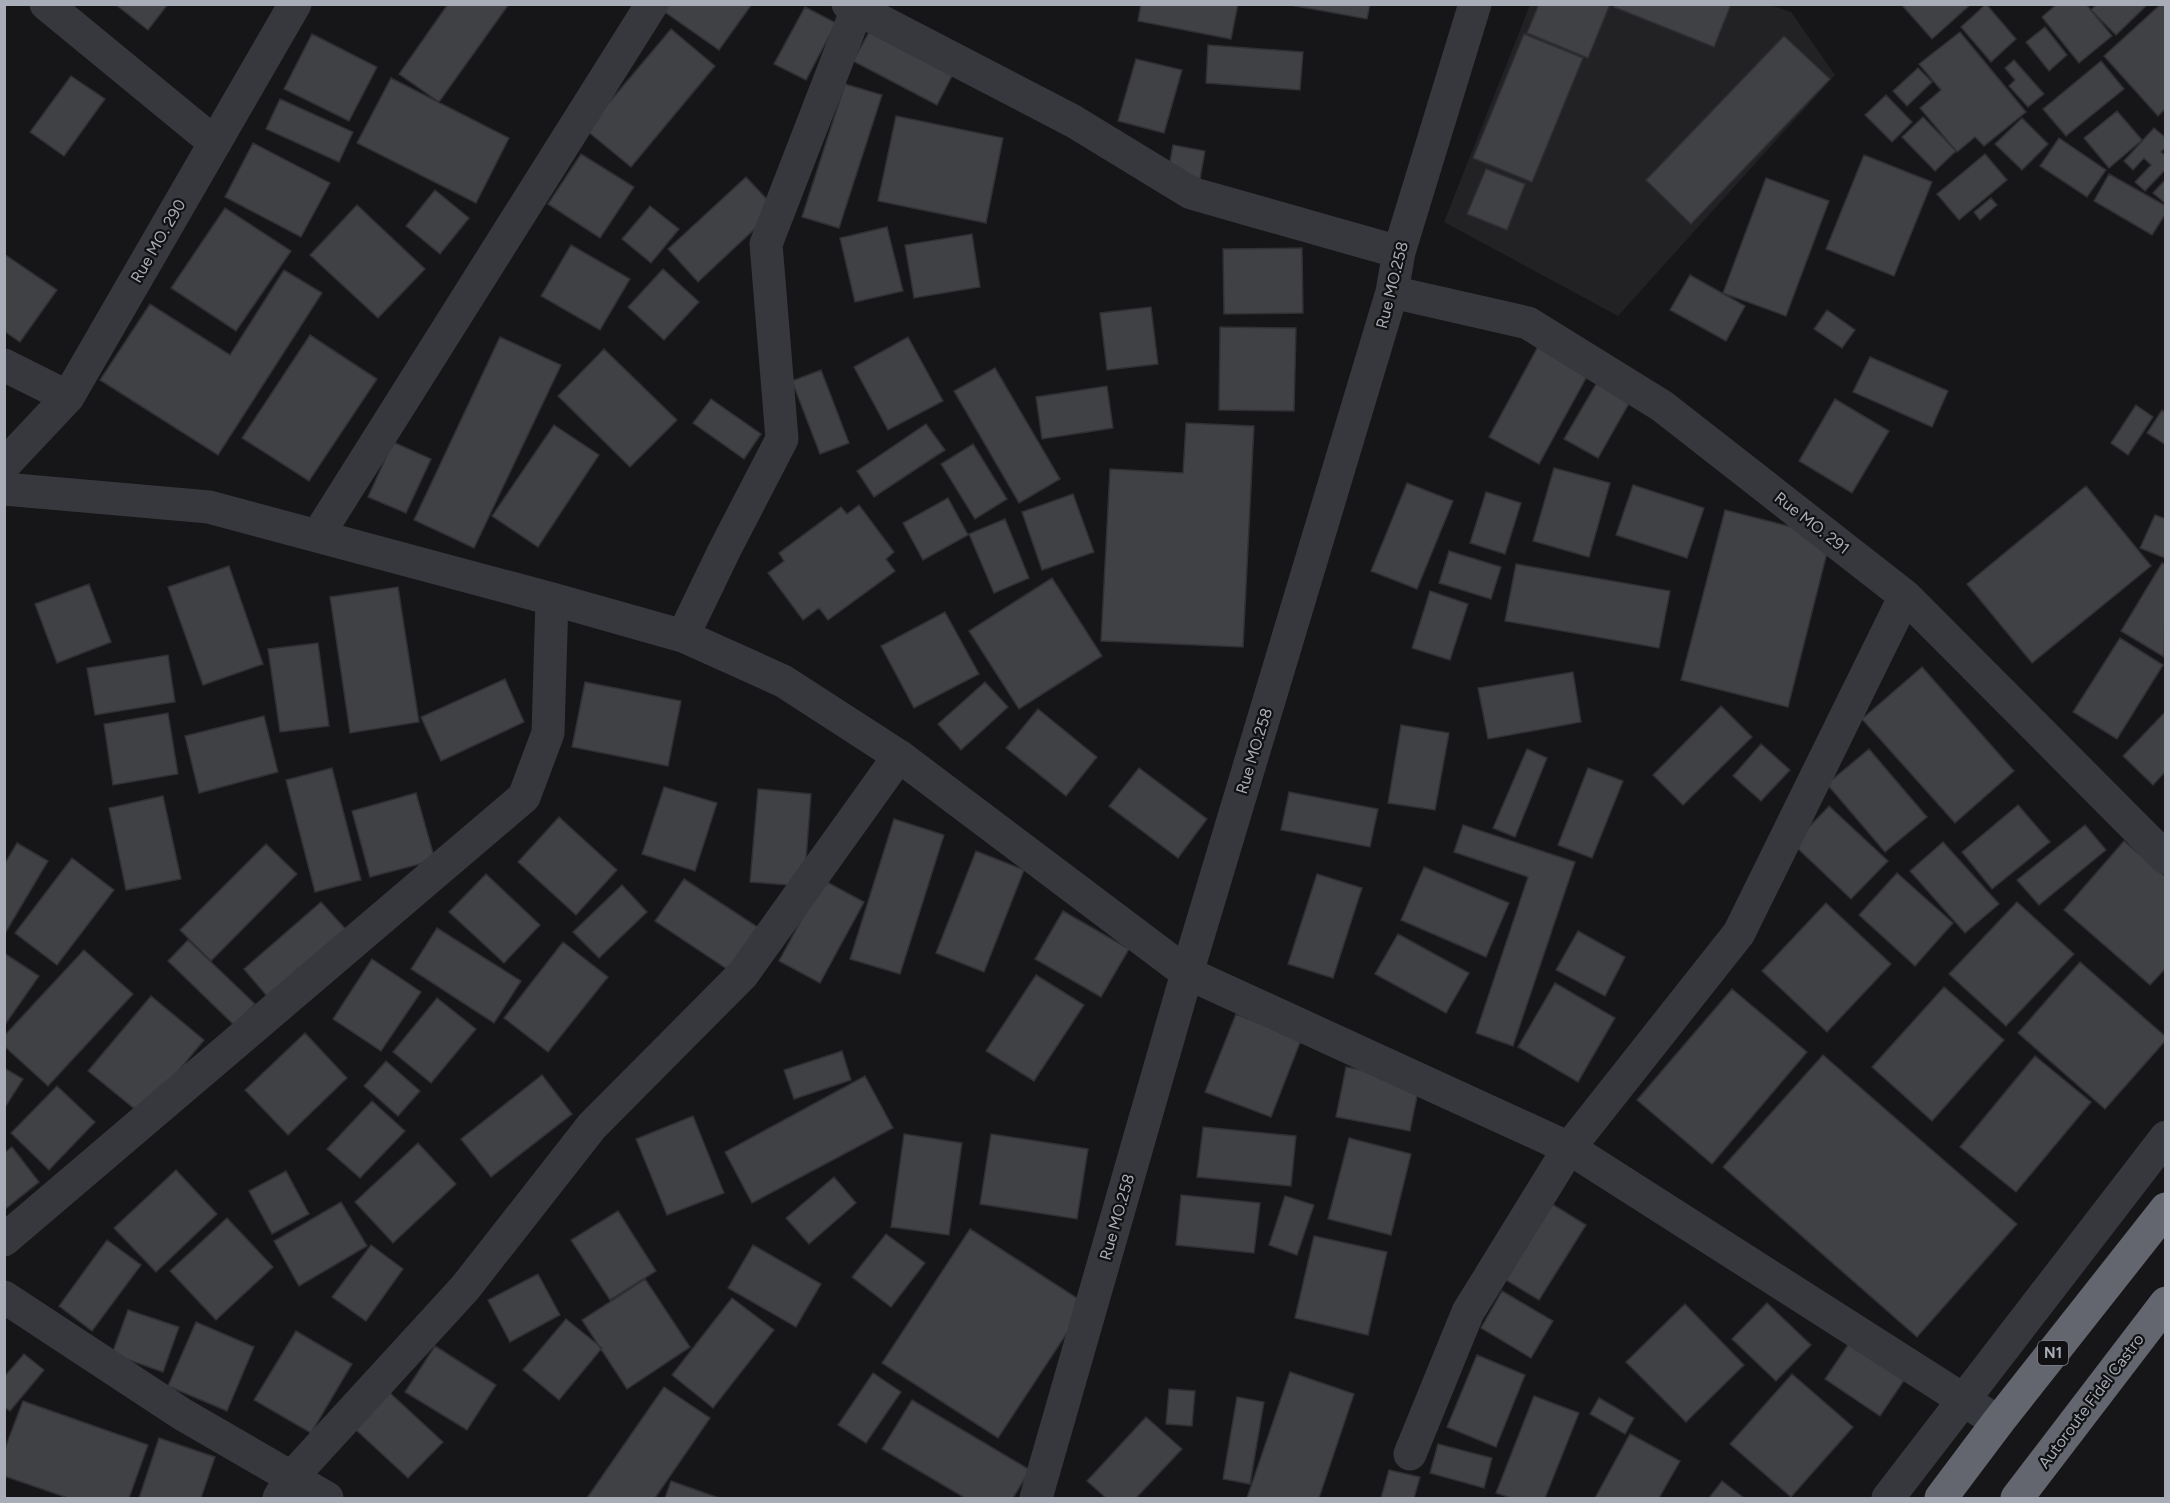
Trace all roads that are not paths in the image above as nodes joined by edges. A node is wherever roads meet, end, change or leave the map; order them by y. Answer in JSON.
{"nodes":[{"id":1,"x":46,"y":4,"type":"edge"},
{"id":2,"x":295,"y":4,"type":"edge"},
{"id":3,"x":652,"y":4,"type":"edge"},
{"id":4,"x":1475,"y":4,"type":"edge"},
{"id":5,"x":855,"y":6,"type":"edge"},
{"id":6,"x":215,"y":143,"type":"junction"},
{"id":7,"x":1399,"y":252,"type":"junction"},
{"id":8,"x":1392,"y":292,"type":"junction"},
{"id":9,"x":4,"y":365,"type":"edge"},
{"id":10,"x":68,"y":397,"type":"junction"},
{"id":11,"x":4,"y":465,"type":"edge"},
{"id":12,"x":4,"y":489,"type":"edge"},
{"id":13,"x":318,"y":535,"type":"junction"},
{"id":14,"x":1905,"y":596,"type":"junction"},
{"id":15,"x":552,"y":599,"type":"junction"},
{"id":16,"x":683,"y":636,"type":"junction"},
{"id":17,"x":899,"y":756,"type":"junction"},
{"id":18,"x":2166,"y":858,"type":"edge"},
{"id":19,"x":1187,"y":973,"type":"junction"},
{"id":20,"x":2166,"y":1137,"type":"edge"},
{"id":21,"x":1569,"y":1148,"type":"junction"},
{"id":22,"x":2166,"y":1209,"type":"edge"},
{"id":23,"x":4,"y":1240,"type":"edge"},
{"id":24,"x":4,"y":1297,"type":"edge"},
{"id":25,"x":2166,"y":1303,"type":"edge"},
{"id":26,"x":1964,"y":1399,"type":"junction"},
{"id":27,"x":1998,"y":1422,"type":"junction"},
{"id":28,"x":1410,"y":1454,"type":"dead end"},
{"id":29,"x":285,"y":1488,"type":"edge"},
{"id":30,"x":327,"y":1498,"type":"edge"},
{"id":31,"x":1036,"y":1498,"type":"edge"},
{"id":32,"x":1888,"y":1498,"type":"edge"},
{"id":33,"x":1941,"y":1498,"type":"edge"},
{"id":34,"x":2017,"y":1498,"type":"edge"}],
"edges":[{"from":1,"to":6,"type":"street"},
{"from":2,"to":6,"type":"street","name":"Rue MO. 290"},
{"from":3,"to":13,"type":"street"},
{"from":4,"to":7,"type":"street","name":"Rue MO.258"},
{"from":5,"to":7,"type":"street"},
{"from":5,"to":16,"type":"street"},
{"from":6,"to":10,"type":"street","name":"Rue MO. 290"},
{"from":7,"to":8,"type":"street","name":"Rue MO.258"},
{"from":8,"to":14,"type":"street","name":"Rue MO. 291"},
{"from":8,"to":19,"type":"street","name":"Rue MO.258"},
{"from":9,"to":10,"type":"street"},
{"from":10,"to":11,"type":"street","name":"Rue MO. 290"},
{"from":12,"to":13,"type":"street"},
{"from":13,"to":15,"type":"street"},
{"from":14,"to":18,"type":"street","name":"Rue MO. 291"},
{"from":14,"to":21,"type":"street"},
{"from":15,"to":16,"type":"street"},
{"from":15,"to":23,"type":"street"},
{"from":16,"to":17,"type":"street"},
{"from":17,"to":19,"type":"street"},
{"from":17,"to":29,"type":"street"},
{"from":19,"to":21,"type":"street"},
{"from":19,"to":31,"type":"street","name":"Rue MO.258"},
{"from":20,"to":26,"type":"street"},
{"from":21,"to":26,"type":"street"},
{"from":21,"to":28,"type":"street"},
{"from":22,"to":27,"type":"highway","number":"N1"},
{"from":24,"to":29,"type":"street"},
{"from":25,"to":34,"type":"highway","name":"Autoroute Fidel Castro"},
{"from":26,"to":27,"type":"street"},
{"from":26,"to":32,"type":"street"},
{"from":27,"to":33,"type":"highway","number":"N1"},
{"from":29,"to":30,"type":"street"}]}
